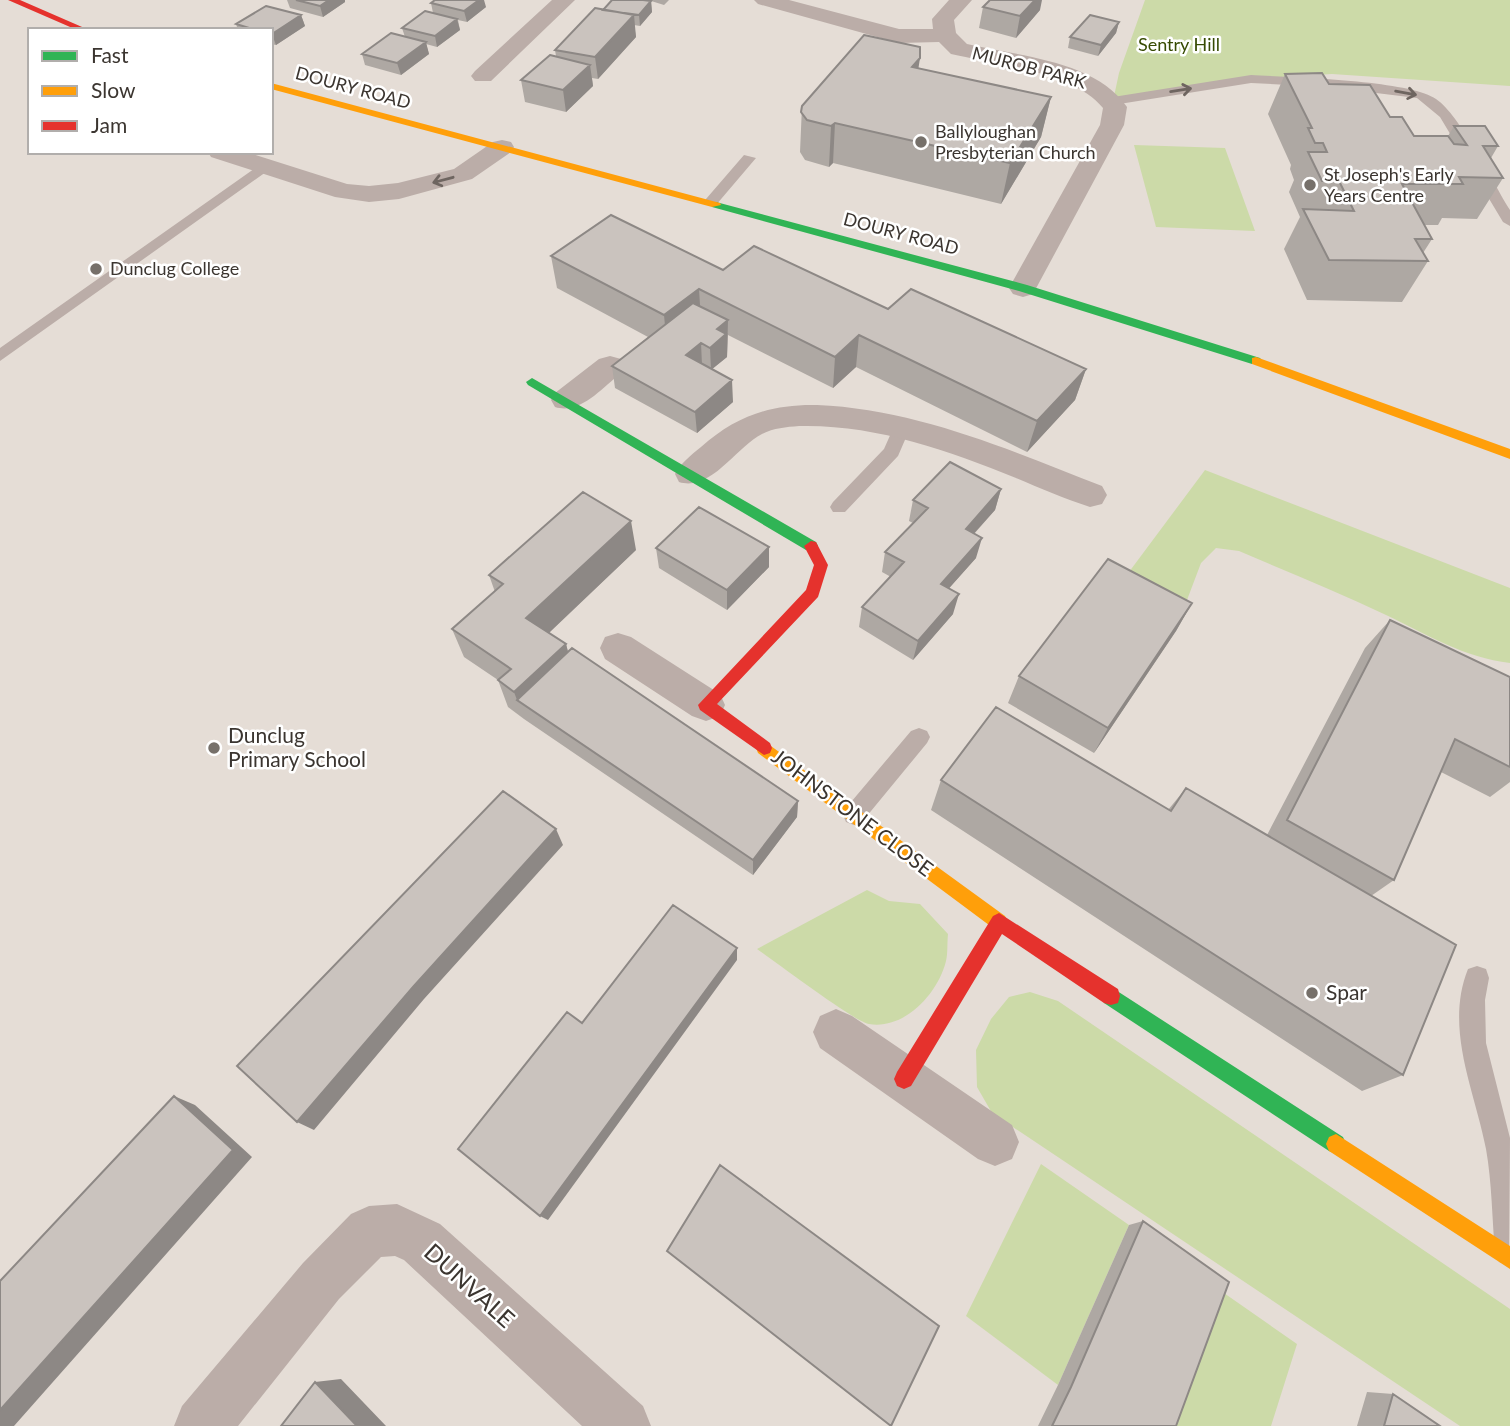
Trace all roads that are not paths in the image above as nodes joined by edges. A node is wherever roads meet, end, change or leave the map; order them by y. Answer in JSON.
{"nodes":[{"id":1,"x":12,"y":0,"type":"edge"},
{"id":2,"x":564,"y":0,"type":"edge"},
{"id":3,"x":765,"y":0,"type":"edge"},
{"id":4,"x":961,"y":0,"type":"edge"},
{"id":5,"x":80,"y":28,"type":"edge"},
{"id":6,"x":945,"y":36,"type":"junction"},
{"id":7,"x":483,"y":76,"type":"dead end"},
{"id":8,"x":273,"y":87,"type":"edge"},
{"id":9,"x":1113,"y":101,"type":"junction"},
{"id":10,"x":502,"y":147,"type":"junction"},
{"id":11,"x":226,"y":154,"type":"edge"},
{"id":12,"x":749,"y":158,"type":"dead end"},
{"id":13,"x":266,"y":167,"type":"junction"},
{"id":14,"x":711,"y":202,"type":"junction"},
{"id":15,"x":1510,"y":222,"type":"edge"},
{"id":16,"x":1023,"y":288,"type":"junction"},
{"id":17,"x":0,"y":356,"type":"edge"},
{"id":18,"x":610,"y":366,"type":"edge"},
{"id":19,"x":532,"y":382,"type":"dead end"},
{"id":20,"x":565,"y":400,"type":"junction"},
{"id":21,"x":902,"y":426,"type":"junction"},
{"id":22,"x":1510,"y":454,"type":"edge"},
{"id":23,"x":691,"y":474,"type":"junction"},
{"id":24,"x":1090,"y":495,"type":"dead end"},
{"id":25,"x":839,"y":507,"type":"dead end"},
{"id":26,"x":618,"y":648,"type":"dead end"},
{"id":27,"x":706,"y":705,"type":"junction"},
{"id":28,"x":919,"y":737,"type":"dead end"},
{"id":29,"x":854,"y":815,"type":"junction"},
{"id":30,"x":999,"y":922,"type":"junction"},
{"id":31,"x":1477,"y":978,"type":"dead end"},
{"id":32,"x":836,"y":1032,"type":"dead end"},
{"id":33,"x":904,"y":1079,"type":"junction"},
{"id":34,"x":995,"y":1142,"type":"dead end"},
{"id":35,"x":1510,"y":1258,"type":"edge"},
{"id":36,"x":202,"y":1426,"type":"edge"},
{"id":37,"x":623,"y":1426,"type":"edge"}],
"edges":[{"from":1,"to":5,"type":"street"},
{"from":2,"to":7,"type":"street"},
{"from":3,"to":6,"type":"street","name":"MUROB PARK"},
{"from":4,"to":6,"type":"street","name":"MUROB PARK"},
{"from":6,"to":9,"type":"street","name":"MUROB PARK"},
{"from":8,"to":10,"type":"street","name":"DOURY ROAD"},
{"from":9,"to":15,"type":"lane","one_way":true},
{"from":9,"to":16,"type":"street","name":"MUROB PARK"},
{"from":10,"to":13,"type":"street","one_way":true},
{"from":10,"to":14,"type":"street","name":"DOURY ROAD"},
{"from":11,"to":13,"type":"street"},
{"from":12,"to":14,"type":"lane"},
{"from":13,"to":17,"type":"lane"},
{"from":14,"to":16,"type":"street","name":"DOURY ROAD"},
{"from":16,"to":22,"type":"street","name":"DOURY ROAD"},
{"from":18,"to":20,"type":"street"},
{"from":19,"to":20,"type":"street"},
{"from":20,"to":23,"type":"street"},
{"from":21,"to":23,"type":"street"},
{"from":21,"to":24,"type":"street"},
{"from":21,"to":25,"type":"lane"},
{"from":23,"to":27,"type":"street"},
{"from":26,"to":27,"type":"street","name":"JOHNSTONE CLOSE"},
{"from":27,"to":29,"type":"street","name":"JOHNSTONE CLOSE"},
{"from":28,"to":29,"type":"lane"},
{"from":29,"to":30,"type":"street","name":"JOHNSTONE CLOSE"},
{"from":30,"to":33,"type":"street"},
{"from":30,"to":35,"type":"street","name":"JOHNSTONE CLOSE"},
{"from":31,"to":35,"type":"lane"},
{"from":32,"to":33,"type":"street"},
{"from":33,"to":34,"type":"street"},
{"from":36,"to":37,"type":"street","name":"DUNVALE"}]}
